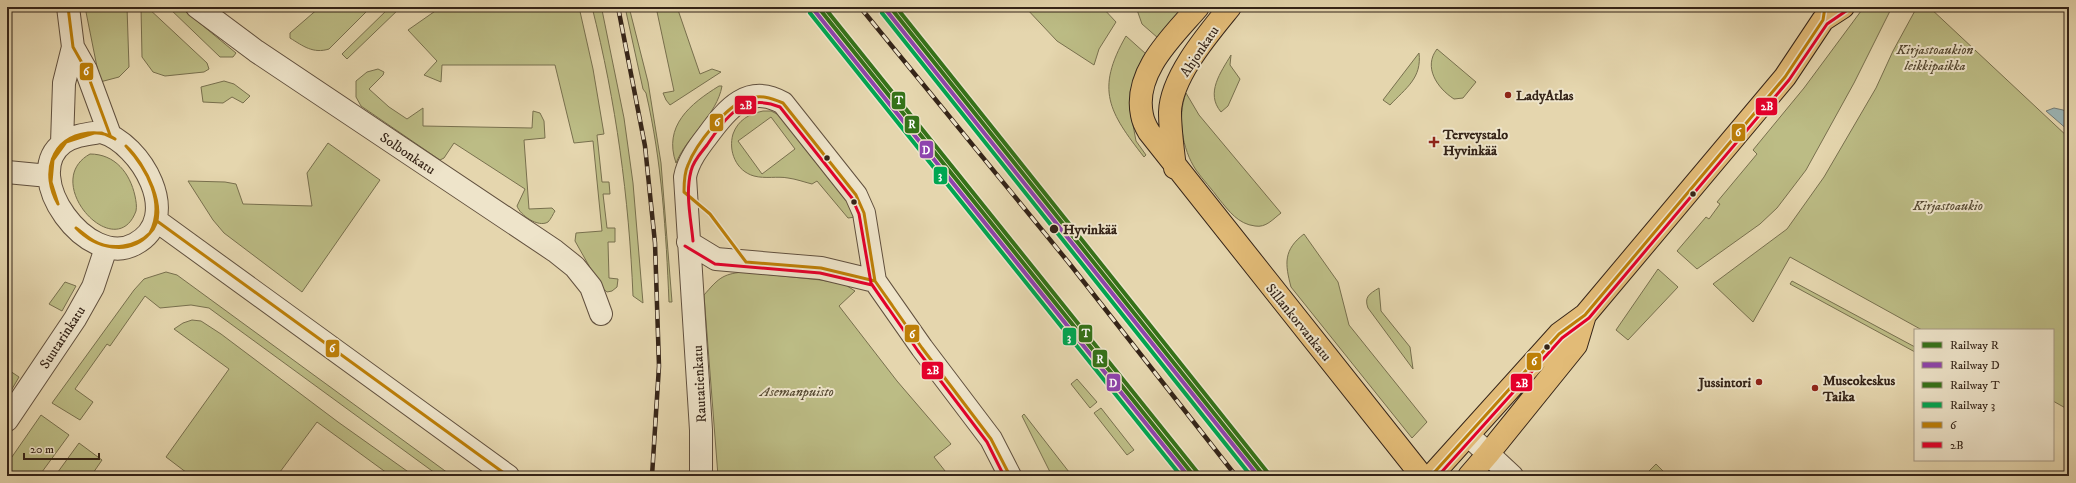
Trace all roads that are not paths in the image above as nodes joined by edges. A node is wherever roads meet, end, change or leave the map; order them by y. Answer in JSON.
{"nodes":[{"id":1,"x":68,"y":7,"type":"edge"},
{"id":2,"x":197,"y":7,"type":"edge"},
{"id":3,"x":1198,"y":7,"type":"edge"},
{"id":4,"x":1230,"y":7,"type":"edge"},
{"id":5,"x":1843,"y":7,"type":"edge"},
{"id":6,"x":1824,"y":13,"type":"edge"},
{"id":7,"x":73,"y":47,"type":"junction"},
{"id":8,"x":1144,"y":86,"type":"joint"},
{"id":9,"x":110,"y":135,"type":"junction"},
{"id":10,"x":62,"y":143,"type":"junction"},
{"id":11,"x":1175,"y":168,"type":"junction"},
{"id":12,"x":7,"y":172,"type":"edge"},
{"id":13,"x":49,"y":176,"type":"junction"},
{"id":14,"x":156,"y":221,"type":"junction"},
{"id":15,"x":688,"y":242,"type":"junction"},
{"id":16,"x":106,"y":248,"type":"junction"},
{"id":17,"x":716,"y":259,"type":"junction"},
{"id":18,"x":875,"y":281,"type":"junction"},
{"id":19,"x":693,"y":293,"type":"junction"},
{"id":20,"x":601,"y":314,"type":"dead end"},
{"id":21,"x":1585,"y":315,"type":"junction"},
{"id":22,"x":7,"y":420,"type":"edge"},
{"id":23,"x":1468,"y":436,"type":"junction"},
{"id":24,"x":1488,"y":454,"type":"junction"},
{"id":25,"x":508,"y":476,"type":"edge"},
{"id":26,"x":701,"y":476,"type":"edge"},
{"id":27,"x":1010,"y":476,"type":"edge"},
{"id":28,"x":1422,"y":476,"type":"edge"},
{"id":29,"x":1431,"y":476,"type":"edge"},
{"id":30,"x":1469,"y":476,"type":"edge"},
{"id":31,"x":1512,"y":476,"type":"edge"}],
"edges":[{"from":1,"to":7,"type":"street"},
{"from":2,"to":20,"type":"street","name":"Solbonkatu"},
{"from":3,"to":8,"type":"main road","name":"Ahjonkatu"},
{"from":4,"to":11,"type":"main road","name":"Ahjonkatu"},
{"from":5,"to":6,"type":"main road"},
{"from":6,"to":21,"type":"main road"},
{"from":7,"to":9,"type":"street"},
{"from":7,"to":10,"type":"street"},
{"from":8,"to":11,"type":"main road","name":"Sillankorvankatu"},
{"from":9,"to":10,"type":"street"},
{"from":9,"to":14,"type":"street"},
{"from":10,"to":13,"type":"street"},
{"from":11,"to":28,"type":"main road","name":"Sillankorvankatu"},
{"from":12,"to":13,"type":"street"},
{"from":13,"to":16,"type":"street"},
{"from":14,"to":16,"type":"street"},
{"from":14,"to":25,"type":"street"},
{"from":15,"to":17,"type":"street"},
{"from":15,"to":18,"type":"street","name":"Rautatienkatu"},
{"from":15,"to":19,"type":"street","name":"Rautatienkatu"},
{"from":16,"to":22,"type":"street","name":"Suutarinkatu"},
{"from":17,"to":18,"type":"street"},
{"from":17,"to":19,"type":"street"},
{"from":18,"to":27,"type":"street","name":"Rautatienkatu"},
{"from":19,"to":26,"type":"street","name":"Rautatienkatu"},
{"from":21,"to":23,"type":"main road"},
{"from":21,"to":24,"type":"main road"},
{"from":23,"to":24,"type":"street"},
{"from":23,"to":29,"type":"main road"},
{"from":24,"to":30,"type":"main road"},
{"from":24,"to":31,"type":"street"}]}
